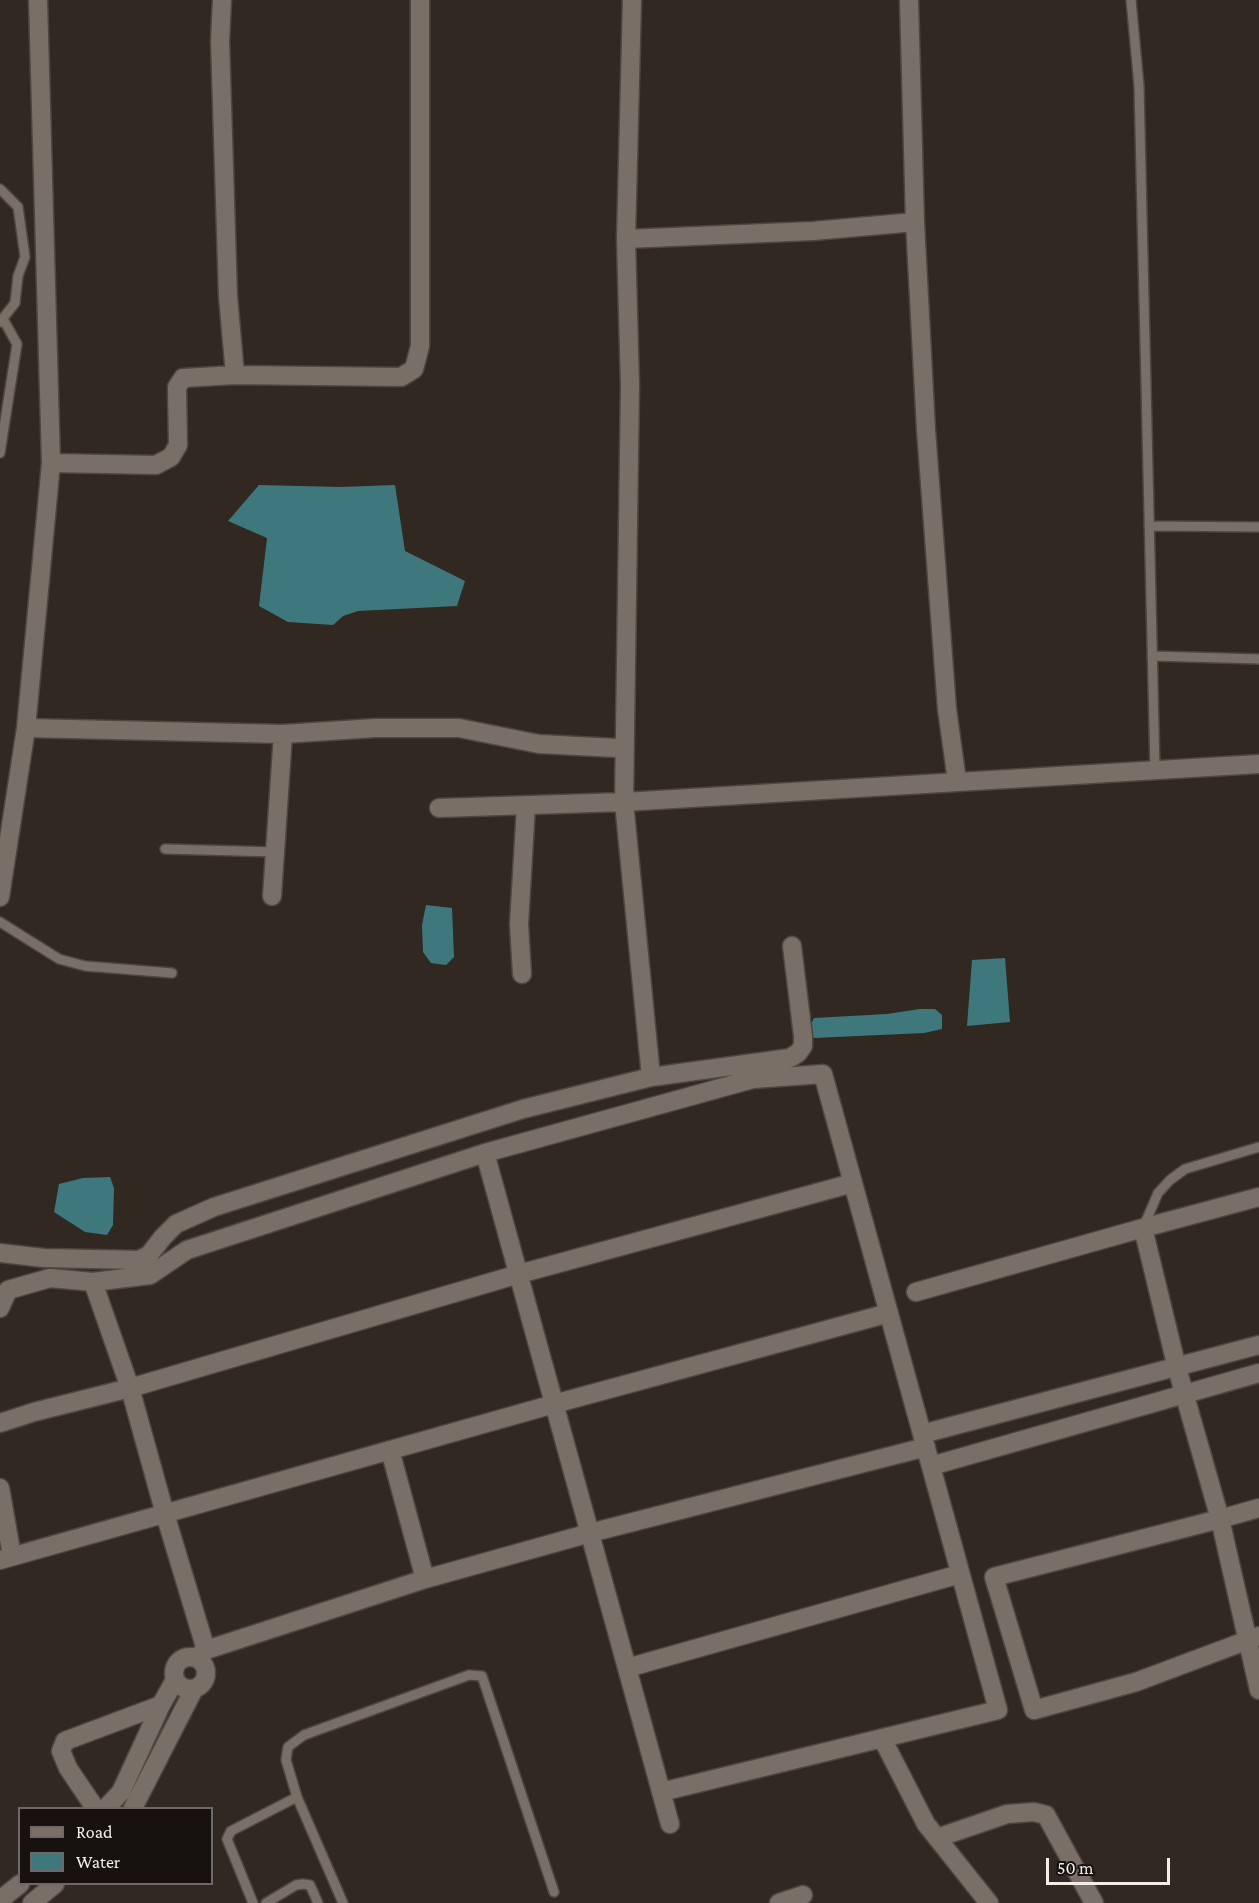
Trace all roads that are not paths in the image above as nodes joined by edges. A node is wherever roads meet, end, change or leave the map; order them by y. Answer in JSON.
{"nodes":[{"id":1,"x":38,"y":0,"type":"edge"},
{"id":2,"x":222,"y":0,"type":"edge"},
{"id":3,"x":420,"y":0,"type":"edge"},
{"id":4,"x":632,"y":0,"type":"edge"},
{"id":5,"x":909,"y":0,"type":"edge"},
{"id":6,"x":1131,"y":0,"type":"edge"},
{"id":7,"x":0,"y":189,"type":"edge"},
{"id":8,"x":915,"y":222,"type":"junction"},
{"id":9,"x":626,"y":239,"type":"junction"},
{"id":10,"x":1,"y":321,"type":"edge"},
{"id":11,"x":235,"y":375,"type":"junction"},
{"id":12,"x":0,"y":453,"type":"edge"},
{"id":13,"x":51,"y":463,"type":"junction"},
{"id":14,"x":1149,"y":526,"type":"junction"},
{"id":15,"x":1259,"y":527,"type":"edge"},
{"id":16,"x":1152,"y":656,"type":"junction"},
{"id":17,"x":1259,"y":659,"type":"edge"},
{"id":18,"x":26,"y":728,"type":"junction"},
{"id":19,"x":283,"y":734,"type":"junction"},
{"id":20,"x":624,"y":746,"type":"junction"},
{"id":21,"x":1259,"y":764,"type":"edge"},
{"id":22,"x":1155,"y":770,"type":"junction"},
{"id":23,"x":957,"y":781,"type":"junction"},
{"id":24,"x":624,"y":802,"type":"junction"},
{"id":25,"x":526,"y":806,"type":"junction"},
{"id":26,"x":439,"y":808,"type":"dead end"},
{"id":27,"x":165,"y":849,"type":"dead end"},
{"id":28,"x":277,"y":852,"type":"junction"},
{"id":29,"x":272,"y":896,"type":"dead end"},
{"id":30,"x":0,"y":897,"type":"edge"},
{"id":31,"x":0,"y":922,"type":"edge"},
{"id":32,"x":792,"y":946,"type":"dead end"},
{"id":33,"x":172,"y":973,"type":"dead end"},
{"id":34,"x":522,"y":974,"type":"dead end"},
{"id":35,"x":651,"y":1077,"type":"junction"},
{"id":36,"x":1259,"y":1147,"type":"edge"},
{"id":37,"x":485,"y":1153,"type":"junction"},
{"id":38,"x":854,"y":1183,"type":"junction"},
{"id":39,"x":1259,"y":1197,"type":"edge"},
{"id":40,"x":1143,"y":1228,"type":"junction"},
{"id":41,"x":0,"y":1253,"type":"edge"},
{"id":42,"x":519,"y":1274,"type":"junction"},
{"id":43,"x":93,"y":1282,"type":"junction"},
{"id":44,"x":916,"y":1292,"type":"dead end"},
{"id":45,"x":0,"y":1308,"type":"edge"},
{"id":46,"x":889,"y":1313,"type":"junction"},
{"id":47,"x":1259,"y":1345,"type":"edge"},
{"id":48,"x":1177,"y":1368,"type":"junction"},
{"id":49,"x":1259,"y":1373,"type":"edge"},
{"id":50,"x":130,"y":1388,"type":"junction"},
{"id":51,"x":1184,"y":1395,"type":"junction"},
{"id":52,"x":554,"y":1404,"type":"junction"},
{"id":53,"x":0,"y":1423,"type":"edge"},
{"id":54,"x":924,"y":1440,"type":"junction"},
{"id":55,"x":390,"y":1450,"type":"junction"},
{"id":56,"x":931,"y":1467,"type":"junction"},
{"id":57,"x":0,"y":1488,"type":"edge"},
{"id":58,"x":1259,"y":1508,"type":"edge"},
{"id":59,"x":165,"y":1514,"type":"junction"},
{"id":60,"x":1220,"y":1519,"type":"junction"},
{"id":61,"x":590,"y":1533,"type":"junction"},
{"id":62,"x":6,"y":1558,"type":"edge"},
{"id":63,"x":960,"y":1574,"type":"junction"},
{"id":64,"x":425,"y":1579,"type":"junction"},
{"id":65,"x":1254,"y":1638,"type":"edge"},
{"id":66,"x":201,"y":1654,"type":"junction"},
{"id":67,"x":627,"y":1668,"type":"junction"},
{"id":68,"x":175,"y":1680,"type":"junction"},
{"id":69,"x":194,"y":1689,"type":"junction"},
{"id":70,"x":1259,"y":1690,"type":"edge"},
{"id":71,"x":161,"y":1705,"type":"junction"},
{"id":72,"x":882,"y":1738,"type":"junction"},
{"id":73,"x":661,"y":1792,"type":"junction"},
{"id":74,"x":297,"y":1797,"type":"junction"},
{"id":75,"x":93,"y":1807,"type":"edge"},
{"id":76,"x":108,"y":1807,"type":"edge"},
{"id":77,"x":134,"y":1807,"type":"edge"},
{"id":78,"x":670,"y":1824,"type":"dead end"},
{"id":79,"x":938,"y":1838,"type":"junction"},
{"id":80,"x":19,"y":1885,"type":"edge"},
{"id":81,"x":54,"y":1885,"type":"edge"},
{"id":82,"x":554,"y":1892,"type":"dead end"},
{"id":83,"x":803,"y":1895,"type":"dead end"},
{"id":84,"x":0,"y":1900,"type":"edge"},
{"id":85,"x":32,"y":1903,"type":"edge"},
{"id":86,"x":253,"y":1903,"type":"edge"},
{"id":87,"x":266,"y":1903,"type":"edge"},
{"id":88,"x":318,"y":1903,"type":"edge"},
{"id":89,"x":343,"y":1903,"type":"edge"},
{"id":90,"x":779,"y":1903,"type":"edge"},
{"id":91,"x":989,"y":1903,"type":"edge"},
{"id":92,"x":1094,"y":1903,"type":"edge"}],
"edges":[{"from":1,"to":13,"type":"street"},
{"from":2,"to":11,"type":"street"},
{"from":3,"to":11,"type":"street"},
{"from":4,"to":9,"type":"street"},
{"from":5,"to":8,"type":"street"},
{"from":6,"to":14,"type":"lane"},
{"from":7,"to":10,"type":"lane"},
{"from":8,"to":9,"type":"street"},
{"from":8,"to":23,"type":"street"},
{"from":9,"to":20,"type":"street"},
{"from":10,"to":12,"type":"lane"},
{"from":11,"to":13,"type":"street"},
{"from":13,"to":18,"type":"street"},
{"from":14,"to":15,"type":"lane"},
{"from":14,"to":16,"type":"lane"},
{"from":16,"to":17,"type":"lane"},
{"from":16,"to":22,"type":"lane"},
{"from":18,"to":19,"type":"street"},
{"from":18,"to":30,"type":"street"},
{"from":19,"to":20,"type":"street"},
{"from":19,"to":28,"type":"street"},
{"from":20,"to":24,"type":"street"},
{"from":21,"to":22,"type":"street"},
{"from":22,"to":23,"type":"street"},
{"from":23,"to":24,"type":"street"},
{"from":24,"to":25,"type":"street"},
{"from":24,"to":35,"type":"street"},
{"from":25,"to":26,"type":"street"},
{"from":25,"to":34,"type":"street"},
{"from":27,"to":28,"type":"lane"},
{"from":28,"to":29,"type":"street"},
{"from":31,"to":33,"type":"lane"},
{"from":32,"to":35,"type":"street"},
{"from":35,"to":41,"type":"street"},
{"from":36,"to":40,"type":"lane"},
{"from":37,"to":38,"type":"street"},
{"from":37,"to":42,"type":"street"},
{"from":37,"to":43,"type":"street"},
{"from":38,"to":42,"type":"street"},
{"from":38,"to":46,"type":"street"},
{"from":39,"to":40,"type":"street"},
{"from":40,"to":44,"type":"street"},
{"from":40,"to":48,"type":"street"},
{"from":42,"to":50,"type":"street"},
{"from":42,"to":52,"type":"street"},
{"from":43,"to":45,"type":"street"},
{"from":43,"to":50,"type":"street"},
{"from":46,"to":52,"type":"street"},
{"from":46,"to":54,"type":"street"},
{"from":47,"to":48,"type":"street"},
{"from":48,"to":51,"type":"street"},
{"from":48,"to":54,"type":"street"},
{"from":49,"to":51,"type":"street"},
{"from":50,"to":53,"type":"street"},
{"from":50,"to":59,"type":"street"},
{"from":51,"to":56,"type":"street"},
{"from":51,"to":60,"type":"street"},
{"from":52,"to":55,"type":"street"},
{"from":52,"to":61,"type":"street"},
{"from":54,"to":56,"type":"street"},
{"from":54,"to":61,"type":"street"},
{"from":55,"to":59,"type":"street"},
{"from":55,"to":64,"type":"street"},
{"from":56,"to":63,"type":"street"},
{"from":57,"to":62,"type":"street"},
{"from":58,"to":60,"type":"street"},
{"from":59,"to":62,"type":"street"},
{"from":59,"to":66,"type":"street"},
{"from":60,"to":65,"type":"street"},
{"from":60,"to":65,"type":"street"},
{"from":61,"to":64,"type":"street"},
{"from":61,"to":67,"type":"street"},
{"from":63,"to":67,"type":"street"},
{"from":63,"to":72,"type":"street"},
{"from":64,"to":66,"type":"street"},
{"from":65,"to":70,"type":"street"},
{"from":66,"to":68,"type":"street"},
{"from":66,"to":69,"type":"street"},
{"from":67,"to":73,"type":"street"},
{"from":68,"to":69,"type":"street"},
{"from":68,"to":71,"type":"street"},
{"from":69,"to":77,"type":"street"},
{"from":71,"to":75,"type":"street"},
{"from":71,"to":76,"type":"street"},
{"from":72,"to":73,"type":"street"},
{"from":72,"to":79,"type":"street"},
{"from":73,"to":78,"type":"street"},
{"from":74,"to":82,"type":"lane"},
{"from":74,"to":86,"type":"lane"},
{"from":74,"to":89,"type":"lane"},
{"from":79,"to":91,"type":"street"},
{"from":79,"to":92,"type":"street"},
{"from":80,"to":84,"type":"street"},
{"from":81,"to":85,"type":"street"},
{"from":83,"to":90,"type":"street"},
{"from":87,"to":88,"type":"lane"}]}
